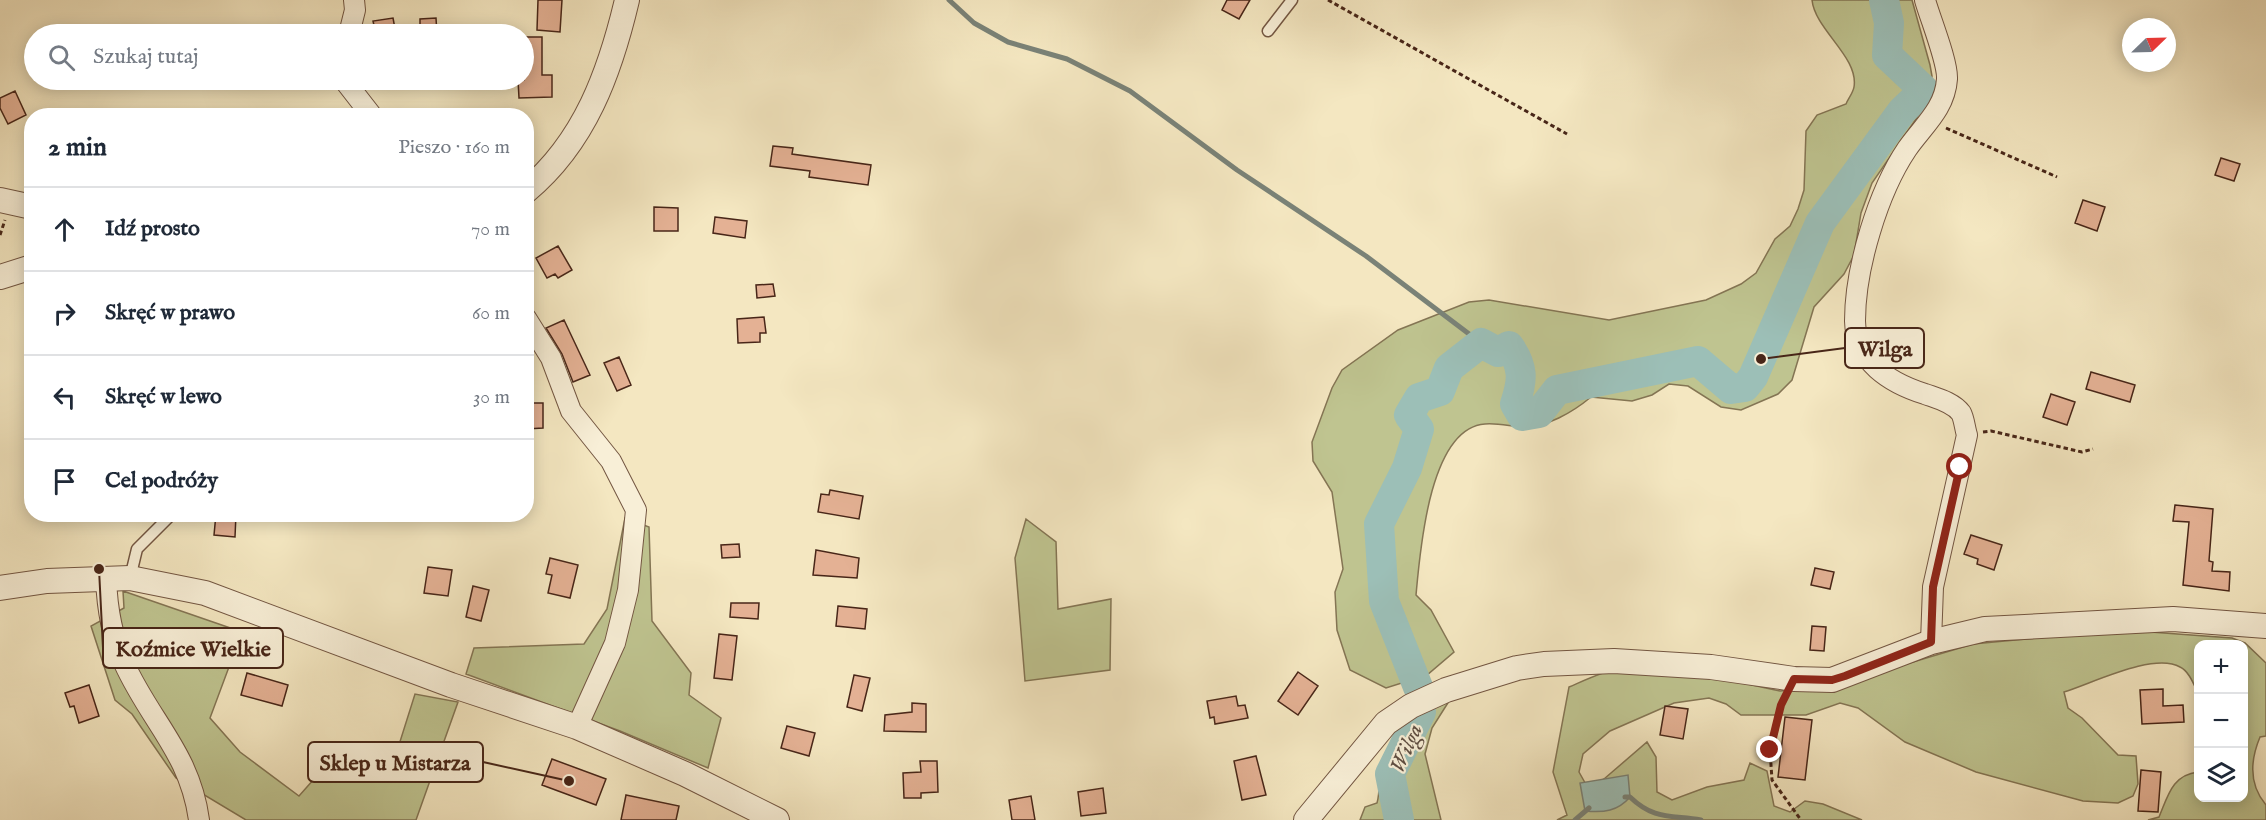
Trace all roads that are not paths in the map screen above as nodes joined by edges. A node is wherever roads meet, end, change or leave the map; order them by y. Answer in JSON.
{"nodes":[{"id":1,"x":354,"y":0,"type":"edge"},
{"id":2,"x":627,"y":0,"type":"edge"},
{"id":3,"x":1292,"y":0,"type":"edge"},
{"id":4,"x":1925,"y":0,"type":"edge"},
{"id":5,"x":352,"y":24,"type":"edge"},
{"id":6,"x":1268,"y":31,"type":"dead end"},
{"id":7,"x":352,"y":90,"type":"edge"},
{"id":8,"x":366,"y":108,"type":"edge"},
{"id":9,"x":534,"y":183,"type":"edge"},
{"id":10,"x":0,"y":200,"type":"edge"},
{"id":11,"x":24,"y":205,"type":"edge"},
{"id":12,"x":24,"y":270,"type":"edge"},
{"id":13,"x":0,"y":277,"type":"edge"},
{"id":14,"x":534,"y":331,"type":"edge"},
{"id":15,"x":164,"y":522,"type":"edge"},
{"id":16,"x":118,"y":578,"type":"junction"},
{"id":17,"x":0,"y":588,"type":"edge"},
{"id":18,"x":2266,"y":626,"type":"edge"},
{"id":19,"x":1931,"y":642,"type":"junction"},
{"id":20,"x":577,"y":727,"type":"junction"},
{"id":21,"x":199,"y":820,"type":"edge"},
{"id":22,"x":777,"y":820,"type":"edge"},
{"id":23,"x":1306,"y":820,"type":"edge"}],
"edges":[{"from":1,"to":5,"type":"street"},
{"from":2,"to":9,"type":"street"},
{"from":3,"to":6,"type":"lane"},
{"from":4,"to":19,"type":"street"},
{"from":7,"to":8,"type":"street"},
{"from":10,"to":11,"type":"street"},
{"from":12,"to":13,"type":"street"},
{"from":14,"to":20,"type":"street"},
{"from":15,"to":16,"type":"lane"},
{"from":16,"to":17,"type":"street"},
{"from":16,"to":20,"type":"street"},
{"from":16,"to":21,"type":"street"},
{"from":18,"to":19,"type":"street"},
{"from":19,"to":23,"type":"street"},
{"from":20,"to":22,"type":"street"}]}
